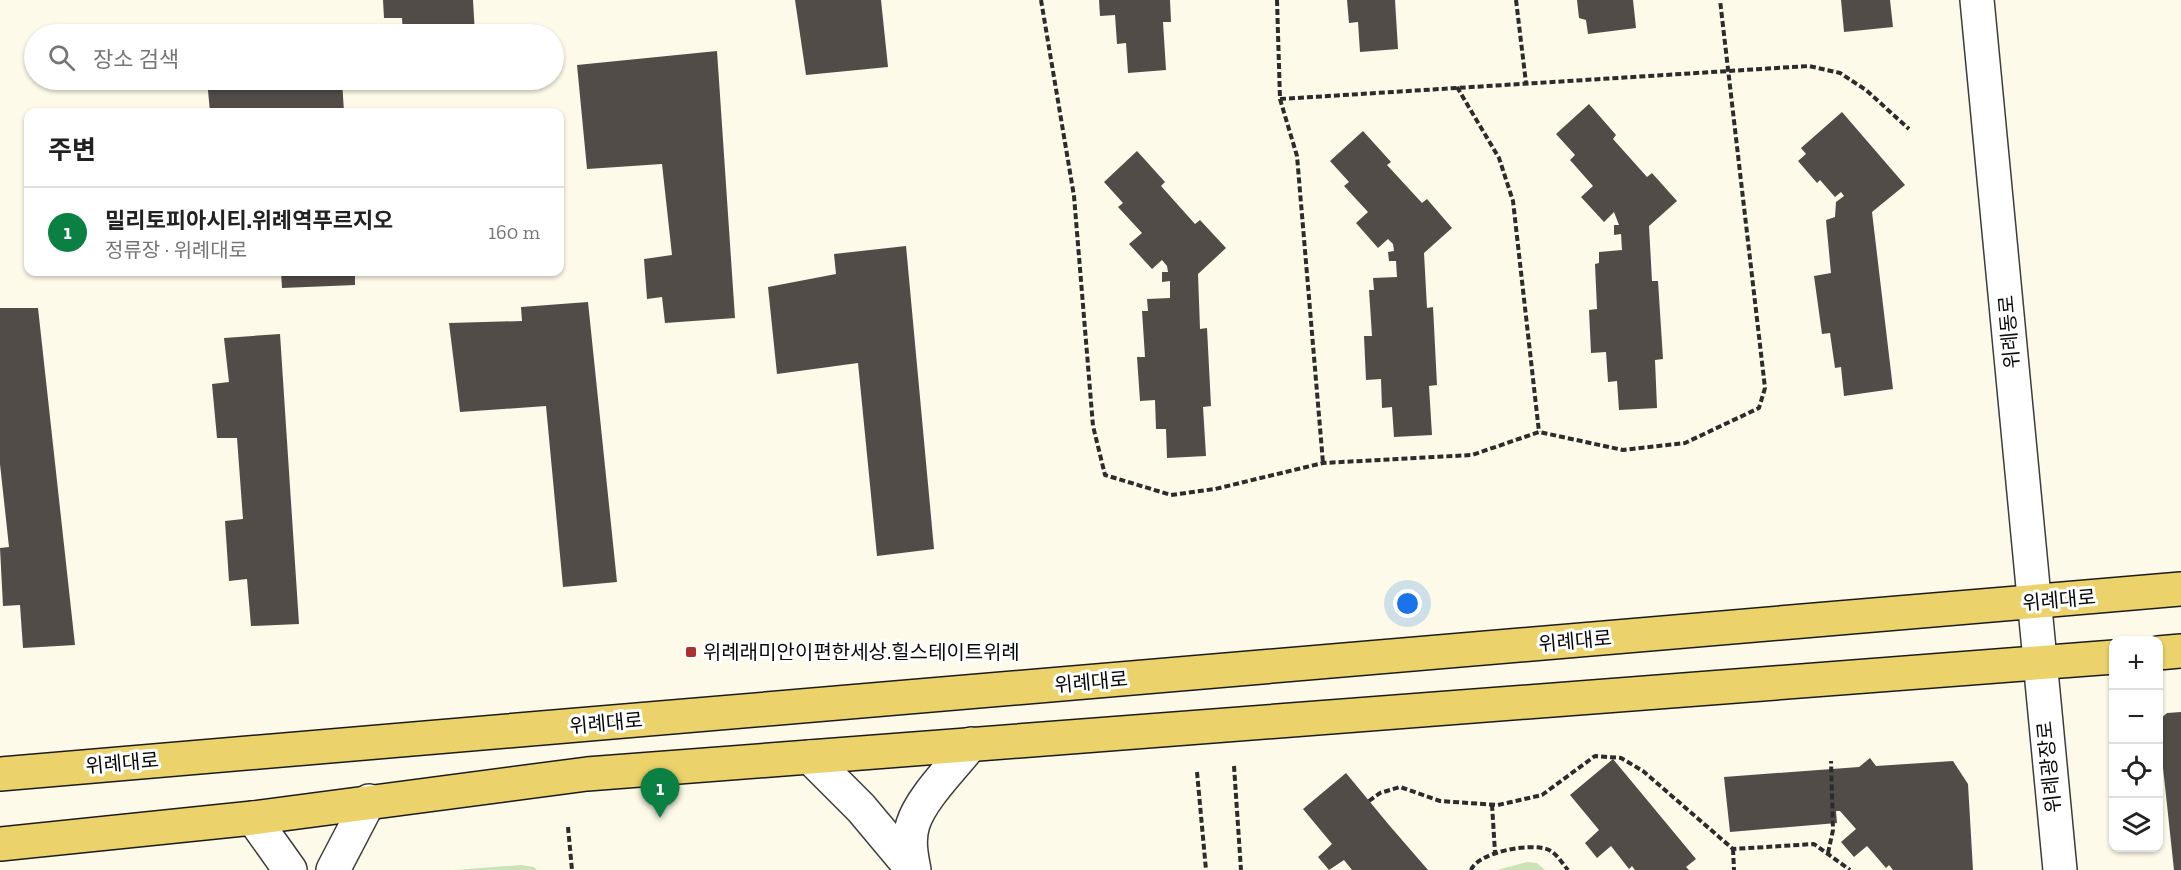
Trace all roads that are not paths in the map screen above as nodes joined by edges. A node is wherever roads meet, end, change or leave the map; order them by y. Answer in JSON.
{"nodes":[{"id":1,"x":1977,"y":0,"type":"edge"},
{"id":2,"x":2181,"y":589,"type":"edge"},
{"id":3,"x":2035,"y":602,"type":"junction"},
{"id":4,"x":2181,"y":651,"type":"edge"},
{"id":5,"x":2163,"y":653,"type":"edge"},
{"id":6,"x":2109,"y":657,"type":"edge"},
{"id":7,"x":2039,"y":663,"type":"junction"},
{"id":8,"x":971,"y":744,"type":"junction"},
{"id":9,"x":810,"y":757,"type":"junction"},
{"id":10,"x":0,"y":774,"type":"edge"},
{"id":11,"x":369,"y":801,"type":"junction"},
{"id":12,"x":253,"y":818,"type":"junction"},
{"id":13,"x":0,"y":844,"type":"edge"},
{"id":14,"x":290,"y":870,"type":"edge"},
{"id":15,"x":333,"y":870,"type":"edge"},
{"id":16,"x":913,"y":870,"type":"edge"},
{"id":17,"x":2060,"y":870,"type":"edge"}],
"edges":[{"from":1,"to":3,"type":"street","name":"위례동로"},
{"from":2,"to":3,"type":"main road","name":"위례대로"},
{"from":3,"to":7,"type":"street","name":"위례동로"},
{"from":3,"to":10,"type":"main road","name":"위례대로"},
{"from":4,"to":5,"type":"main road"},
{"from":6,"to":7,"type":"main road"},
{"from":7,"to":8,"type":"main road"},
{"from":7,"to":17,"type":"street","name":"위례광장로"},
{"from":8,"to":9,"type":"main road"},
{"from":8,"to":16,"type":"street"},
{"from":9,"to":11,"type":"main road"},
{"from":9,"to":16,"type":"street"},
{"from":11,"to":12,"type":"main road"},
{"from":11,"to":15,"type":"street"},
{"from":12,"to":13,"type":"main road"},
{"from":12,"to":14,"type":"street"}]}
